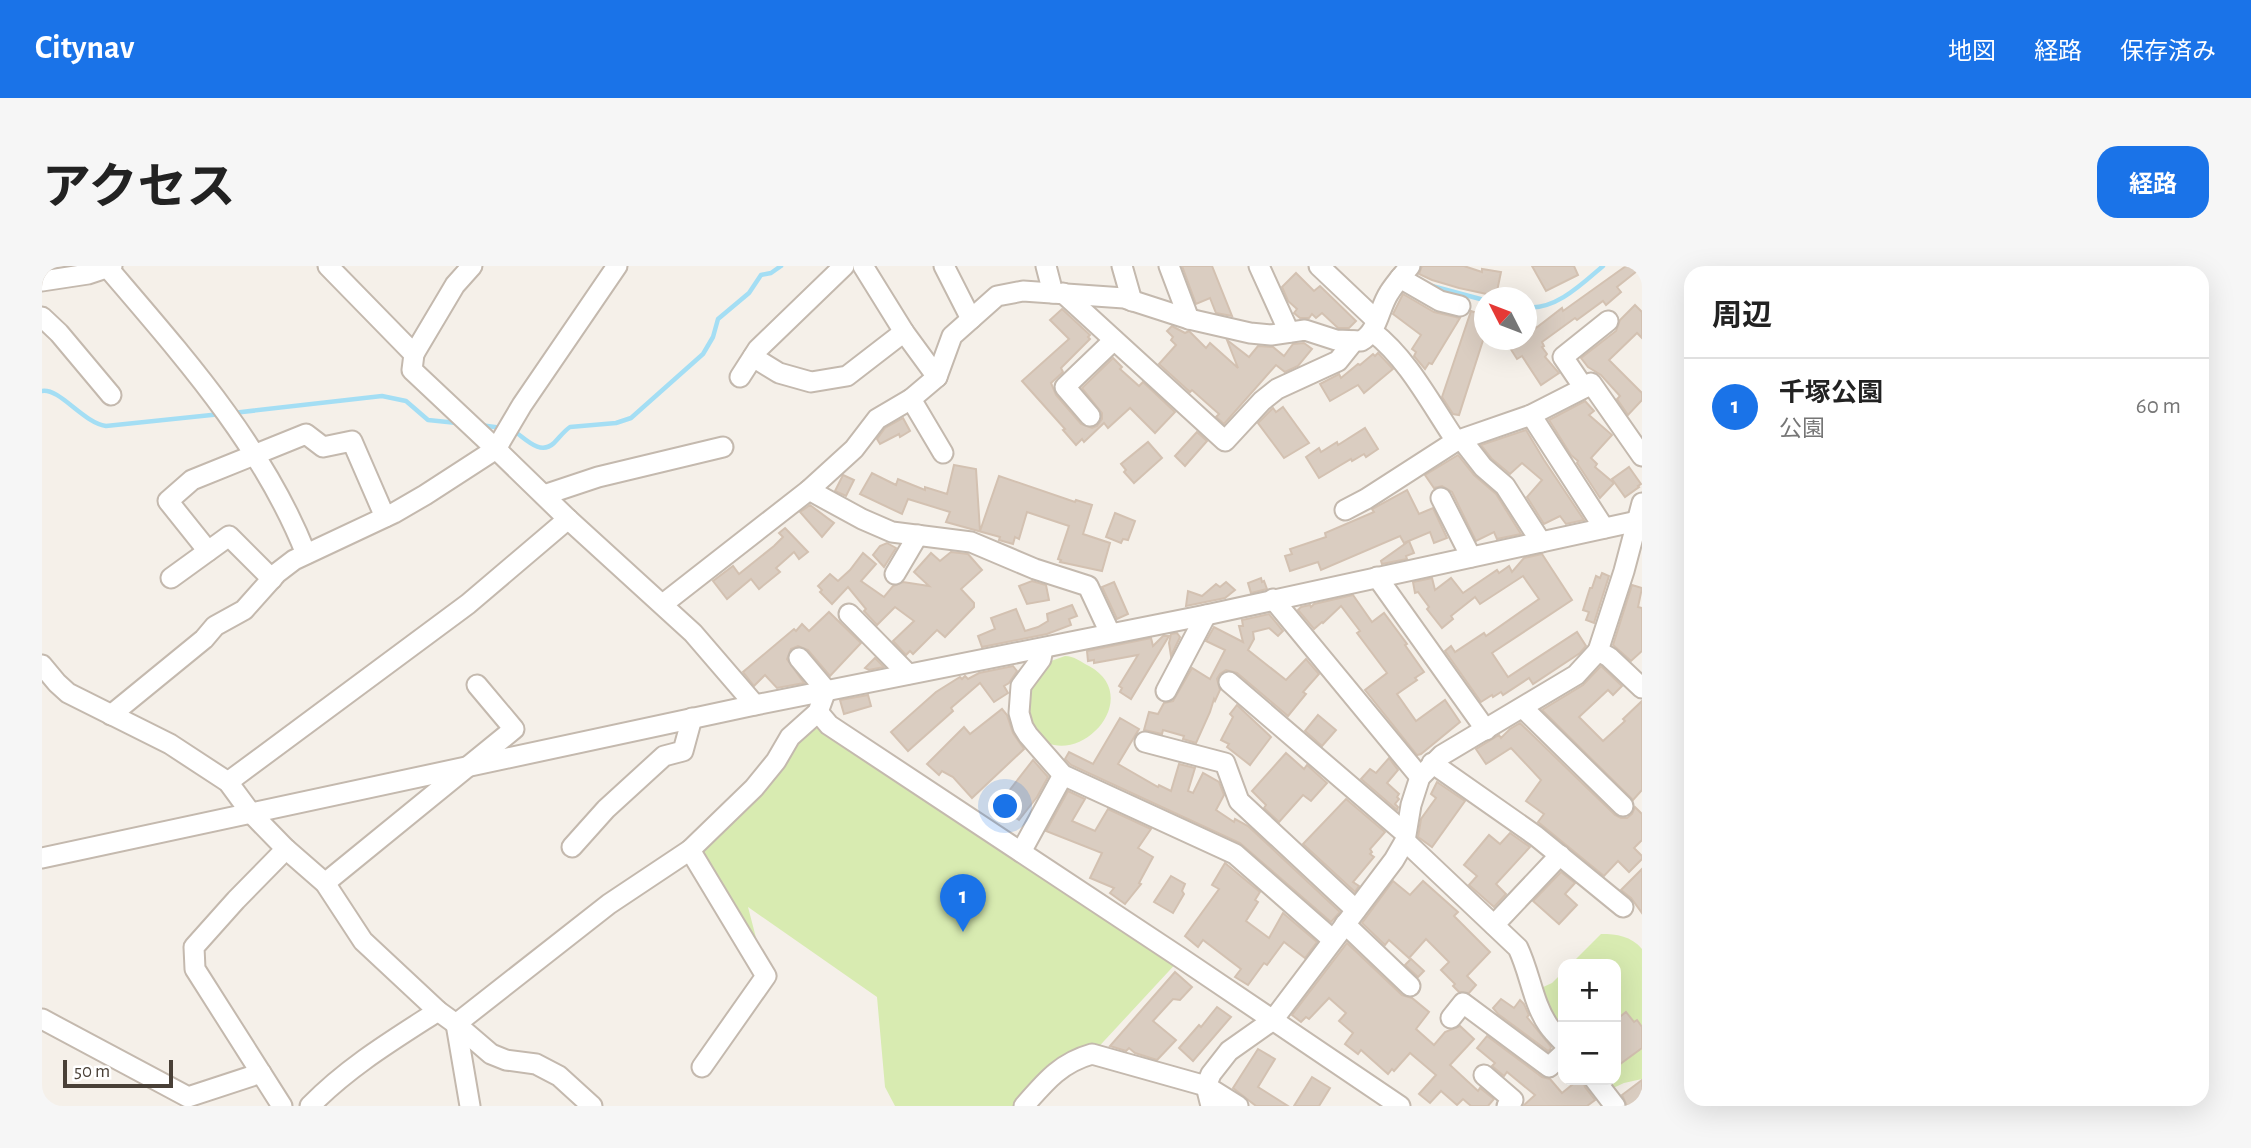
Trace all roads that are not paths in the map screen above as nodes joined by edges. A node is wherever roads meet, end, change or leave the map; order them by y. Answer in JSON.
{"nodes":[{"id":1,"x":328,"y":266,"type":"edge"},
{"id":2,"x":472,"y":266,"type":"edge"},
{"id":3,"x":617,"y":266,"type":"edge"},
{"id":4,"x":844,"y":266,"type":"edge"},
{"id":5,"x":863,"y":266,"type":"edge"},
{"id":6,"x":944,"y":266,"type":"edge"},
{"id":7,"x":1046,"y":266,"type":"edge"},
{"id":8,"x":1122,"y":266,"type":"edge"},
{"id":9,"x":1169,"y":266,"type":"edge"},
{"id":10,"x":1259,"y":266,"type":"edge"},
{"id":11,"x":1319,"y":266,"type":"edge"},
{"id":12,"x":110,"y":267,"type":"edge"},
{"id":13,"x":1404,"y":273,"type":"edge"},
{"id":14,"x":42,"y":281,"type":"edge"},
{"id":15,"x":1058,"y":293,"type":"junction"},
{"id":16,"x":1132,"y":302,"type":"junction"},
{"id":17,"x":1460,"y":306,"type":"dead end"},
{"id":18,"x":42,"y":317,"type":"edge"},
{"id":19,"x":971,"y":319,"type":"junction"},
{"id":20,"x":1189,"y":319,"type":"junction"},
{"id":21,"x":1608,"y":321,"type":"dead end"},
{"id":22,"x":1374,"y":326,"type":"junction"},
{"id":23,"x":904,"y":332,"type":"junction"},
{"id":24,"x":1289,"y":332,"type":"junction"},
{"id":25,"x":1114,"y":340,"type":"junction"},
{"id":26,"x":1354,"y":341,"type":"junction"},
{"id":27,"x":414,"y":354,"type":"junction"},
{"id":28,"x":753,"y":357,"type":"junction"},
{"id":29,"x":740,"y":377,"type":"dead end"},
{"id":30,"x":937,"y":377,"type":"junction"},
{"id":31,"x":1584,"y":388,"type":"junction"},
{"id":32,"x":111,"y":395,"type":"dead end"},
{"id":33,"x":911,"y":399,"type":"junction"},
{"id":34,"x":1531,"y":415,"type":"junction"},
{"id":35,"x":1090,"y":416,"type":"dead end"},
{"id":36,"x":1459,"y":441,"type":"junction"},
{"id":37,"x":723,"y":447,"type":"dead end"},
{"id":38,"x":496,"y":449,"type":"junction"},
{"id":39,"x":943,"y":453,"type":"dead end"},
{"id":40,"x":254,"y":454,"type":"junction"},
{"id":41,"x":1642,"y":456,"type":"edge"},
{"id":42,"x":809,"y":490,"type":"junction"},
{"id":43,"x":544,"y":495,"type":"junction"},
{"id":44,"x":1441,"y":498,"type":"dead end"},
{"id":45,"x":1345,"y":510,"type":"dead end"},
{"id":46,"x":1641,"y":515,"type":"edge"},
{"id":47,"x":385,"y":517,"type":"junction"},
{"id":48,"x":568,"y":519,"type":"junction"},
{"id":49,"x":1604,"y":528,"type":"junction"},
{"id":50,"x":918,"y":535,"type":"junction"},
{"id":51,"x":1541,"y":542,"type":"junction"},
{"id":52,"x":208,"y":551,"type":"junction"},
{"id":53,"x":306,"y":554,"type":"junction"},
{"id":54,"x":1471,"y":557,"type":"junction"},
{"id":55,"x":1633,"y":573,"type":"edge"},
{"id":56,"x":895,"y":574,"type":"dead end"},
{"id":57,"x":172,"y":578,"type":"dead end"},
{"id":58,"x":1377,"y":578,"type":"junction"},
{"id":59,"x":272,"y":579,"type":"junction"},
{"id":60,"x":1273,"y":599,"type":"junction"},
{"id":61,"x":663,"y":604,"type":"junction"},
{"id":62,"x":849,"y":614,"type":"dead end"},
{"id":63,"x":1206,"y":615,"type":"junction"},
{"id":64,"x":1110,"y":633,"type":"junction"},
{"id":65,"x":1043,"y":649,"type":"junction"},
{"id":66,"x":1598,"y":651,"type":"junction"},
{"id":67,"x":799,"y":658,"type":"dead end"},
{"id":68,"x":42,"y":665,"type":"edge"},
{"id":69,"x":908,"y":674,"type":"junction"},
{"id":70,"x":1228,"y":682,"type":"dead end"},
{"id":71,"x":477,"y":685,"type":"dead end"},
{"id":72,"x":1642,"y":688,"type":"edge"},
{"id":73,"x":827,"y":690,"type":"junction"},
{"id":74,"x":1166,"y":691,"type":"dead end"},
{"id":75,"x":755,"y":705,"type":"junction"},
{"id":76,"x":1523,"y":708,"type":"junction"},
{"id":77,"x":818,"y":712,"type":"junction"},
{"id":78,"x":111,"y":715,"type":"junction"},
{"id":79,"x":692,"y":719,"type":"junction"},
{"id":80,"x":1486,"y":730,"type":"junction"},
{"id":81,"x":1145,"y":742,"type":"dead end"},
{"id":82,"x":472,"y":765,"type":"junction"},
{"id":83,"x":1426,"y":770,"type":"junction"},
{"id":84,"x":1063,"y":775,"type":"junction"},
{"id":85,"x":228,"y":782,"type":"junction"},
{"id":86,"x":1623,"y":806,"type":"dead end"},
{"id":87,"x":250,"y":812,"type":"junction"},
{"id":88,"x":1405,"y":837,"type":"junction"},
{"id":89,"x":572,"y":847,"type":"dead end"},
{"id":90,"x":286,"y":849,"type":"junction"},
{"id":91,"x":690,"y":850,"type":"junction"},
{"id":92,"x":1021,"y":852,"type":"junction"},
{"id":93,"x":1560,"y":855,"type":"junction"},
{"id":94,"x":42,"y":858,"type":"edge"},
{"id":95,"x":325,"y":883,"type":"junction"},
{"id":96,"x":1623,"y":907,"type":"dead end"},
{"id":97,"x":1351,"y":917,"type":"junction"},
{"id":98,"x":1494,"y":925,"type":"junction"},
{"id":99,"x":1333,"y":940,"type":"junction"},
{"id":100,"x":1410,"y":986,"type":"dead end"},
{"id":101,"x":438,"y":1011,"type":"junction"},
{"id":102,"x":1451,"y":1017,"type":"dead end"},
{"id":103,"x":42,"y":1019,"type":"edge"},
{"id":104,"x":1273,"y":1020,"type":"junction"},
{"id":105,"x":456,"y":1024,"type":"junction"},
{"id":106,"x":1558,"y":1037,"type":"edge"},
{"id":107,"x":1558,"y":1059,"type":"edge"},
{"id":108,"x":702,"y":1067,"type":"dead end"},
{"id":109,"x":261,"y":1073,"type":"junction"},
{"id":110,"x":1484,"y":1075,"type":"dead end"},
{"id":111,"x":1598,"y":1085,"type":"edge"},
{"id":112,"x":1206,"y":1086,"type":"junction"},
{"id":113,"x":1612,"y":1105,"type":"edge"},
{"id":114,"x":282,"y":1106,"type":"edge"},
{"id":115,"x":310,"y":1106,"type":"edge"},
{"id":116,"x":470,"y":1106,"type":"edge"},
{"id":117,"x":592,"y":1106,"type":"edge"},
{"id":118,"x":1024,"y":1106,"type":"edge"},
{"id":119,"x":1211,"y":1106,"type":"edge"},
{"id":120,"x":1238,"y":1106,"type":"edge"},
{"id":121,"x":1401,"y":1106,"type":"edge"},
{"id":122,"x":1507,"y":1106,"type":"edge"}],
"edges":[{"from":1,"to":27,"type":"street"},
{"from":2,"to":27,"type":"street"},
{"from":3,"to":38,"type":"street"},
{"from":4,"to":28,"type":"street"},
{"from":5,"to":23,"type":"street"},
{"from":6,"to":19,"type":"street"},
{"from":7,"to":15,"type":"street"},
{"from":8,"to":16,"type":"street"},
{"from":9,"to":20,"type":"street"},
{"from":10,"to":24,"type":"street"},
{"from":11,"to":22,"type":"street"},
{"from":12,"to":14,"type":"street"},
{"from":12,"to":40,"type":"street"},
{"from":13,"to":17,"type":"street"},
{"from":13,"to":22,"type":"street"},
{"from":15,"to":16,"type":"street"},
{"from":15,"to":19,"type":"street"},
{"from":15,"to":25,"type":"street"},
{"from":16,"to":20,"type":"street"},
{"from":18,"to":32,"type":"street"},
{"from":19,"to":30,"type":"street"},
{"from":20,"to":24,"type":"street"},
{"from":21,"to":31,"type":"street"},
{"from":22,"to":26,"type":"street"},
{"from":22,"to":36,"type":"street"},
{"from":23,"to":28,"type":"street"},
{"from":23,"to":30,"type":"street"},
{"from":24,"to":26,"type":"street"},
{"from":25,"to":26,"type":"street"},
{"from":25,"to":35,"type":"street"},
{"from":27,"to":38,"type":"street"},
{"from":28,"to":29,"type":"street"},
{"from":30,"to":33,"type":"street"},
{"from":31,"to":34,"type":"street"},
{"from":31,"to":41,"type":"street"},
{"from":33,"to":39,"type":"street"},
{"from":33,"to":42,"type":"street"},
{"from":34,"to":36,"type":"street"},
{"from":34,"to":49,"type":"street"},
{"from":36,"to":45,"type":"street"},
{"from":36,"to":51,"type":"street"},
{"from":37,"to":43,"type":"street"},
{"from":38,"to":43,"type":"street"},
{"from":38,"to":47,"type":"street"},
{"from":40,"to":47,"type":"street"},
{"from":40,"to":52,"type":"street"},
{"from":40,"to":53,"type":"street"},
{"from":42,"to":50,"type":"street"},
{"from":42,"to":61,"type":"street"},
{"from":43,"to":48,"type":"street"},
{"from":44,"to":54,"type":"street"},
{"from":46,"to":49,"type":"street"},
{"from":46,"to":55,"type":"street"},
{"from":47,"to":53,"type":"street"},
{"from":48,"to":61,"type":"street"},
{"from":48,"to":85,"type":"street"},
{"from":49,"to":51,"type":"street"},
{"from":50,"to":56,"type":"street"},
{"from":50,"to":64,"type":"street"},
{"from":51,"to":54,"type":"street"},
{"from":52,"to":57,"type":"street"},
{"from":52,"to":59,"type":"street"},
{"from":53,"to":59,"type":"street"},
{"from":54,"to":58,"type":"street"},
{"from":55,"to":66,"type":"street"},
{"from":58,"to":60,"type":"street"},
{"from":58,"to":80,"type":"street"},
{"from":59,"to":78,"type":"street"},
{"from":60,"to":63,"type":"street"},
{"from":60,"to":83,"type":"street"},
{"from":61,"to":75,"type":"street"},
{"from":62,"to":69,"type":"street"},
{"from":63,"to":64,"type":"street"},
{"from":63,"to":74,"type":"street"},
{"from":64,"to":65,"type":"street"},
{"from":65,"to":69,"type":"street"},
{"from":65,"to":84,"type":"street"},
{"from":66,"to":72,"type":"street"},
{"from":66,"to":76,"type":"street"},
{"from":67,"to":73,"type":"street"},
{"from":68,"to":78,"type":"street"},
{"from":69,"to":73,"type":"street"},
{"from":70,"to":88,"type":"street"},
{"from":71,"to":82,"type":"street"},
{"from":73,"to":75,"type":"street"},
{"from":73,"to":77,"type":"street"},
{"from":75,"to":79,"type":"street"},
{"from":76,"to":80,"type":"street"},
{"from":76,"to":86,"type":"street"},
{"from":77,"to":91,"type":"street"},
{"from":77,"to":92,"type":"street"},
{"from":78,"to":85,"type":"street"},
{"from":79,"to":82,"type":"street"},
{"from":79,"to":89,"type":"street"},
{"from":80,"to":83,"type":"street"},
{"from":81,"to":97,"type":"street"},
{"from":82,"to":87,"type":"street"},
{"from":82,"to":95,"type":"street"},
{"from":83,"to":88,"type":"street"},
{"from":83,"to":93,"type":"street"},
{"from":84,"to":92,"type":"street"},
{"from":84,"to":99,"type":"street"},
{"from":85,"to":87,"type":"street"},
{"from":87,"to":90,"type":"street"},
{"from":87,"to":94,"type":"street"},
{"from":88,"to":97,"type":"street"},
{"from":88,"to":98,"type":"street"},
{"from":90,"to":95,"type":"street"},
{"from":90,"to":109,"type":"street"},
{"from":91,"to":105,"type":"street"},
{"from":91,"to":108,"type":"street"},
{"from":92,"to":104,"type":"street"},
{"from":93,"to":96,"type":"street"},
{"from":93,"to":98,"type":"street"},
{"from":95,"to":101,"type":"street"},
{"from":97,"to":99,"type":"street"},
{"from":97,"to":100,"type":"street"},
{"from":98,"to":106,"type":"street"},
{"from":99,"to":104,"type":"street"},
{"from":101,"to":105,"type":"street"},
{"from":101,"to":115,"type":"street"},
{"from":102,"to":107,"type":"street"},
{"from":103,"to":109,"type":"street"},
{"from":104,"to":112,"type":"street"},
{"from":104,"to":121,"type":"street"},
{"from":105,"to":116,"type":"street"},
{"from":105,"to":117,"type":"street"},
{"from":109,"to":114,"type":"street"},
{"from":110,"to":122,"type":"street"},
{"from":111,"to":113,"type":"street"},
{"from":112,"to":118,"type":"street"},
{"from":112,"to":119,"type":"street"},
{"from":112,"to":120,"type":"street"}]}
